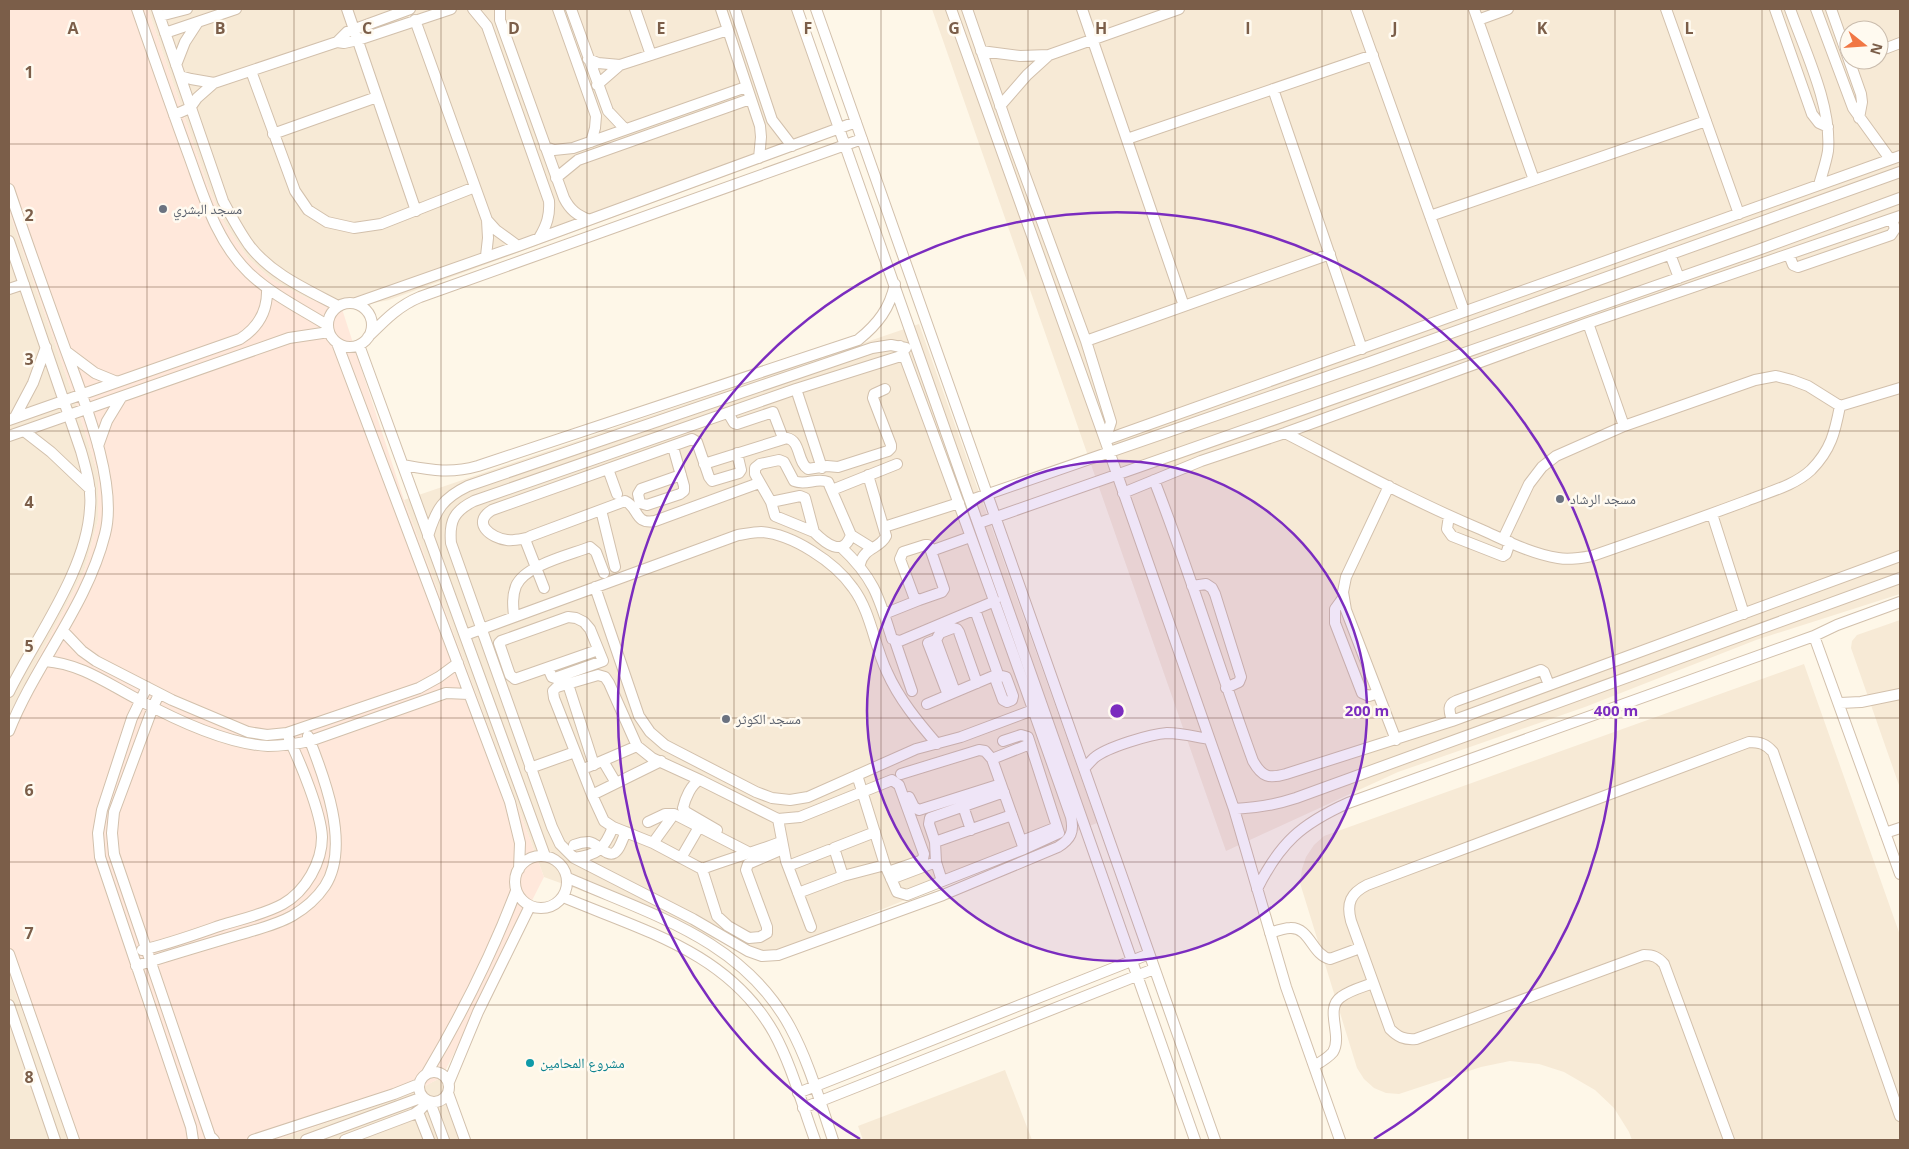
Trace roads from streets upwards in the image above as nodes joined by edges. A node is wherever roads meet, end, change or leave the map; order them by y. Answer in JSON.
{"nodes":[{"id":1,"x":137,"y":9,"type":"edge"},
{"id":2,"x":187,"y":9,"type":"edge"},
{"id":3,"x":236,"y":9,"type":"edge"},
{"id":4,"x":347,"y":9,"type":"edge"},
{"id":5,"x":410,"y":9,"type":"edge"},
{"id":6,"x":451,"y":9,"type":"edge"},
{"id":7,"x":473,"y":9,"type":"edge"},
{"id":8,"x":500,"y":9,"type":"edge"},
{"id":9,"x":558,"y":9,"type":"edge"},
{"id":10,"x":571,"y":9,"type":"edge"},
{"id":11,"x":635,"y":9,"type":"edge"},
{"id":12,"x":721,"y":9,"type":"edge"},
{"id":13,"x":735,"y":9,"type":"edge"},
{"id":14,"x":797,"y":9,"type":"edge"},
{"id":15,"x":816,"y":9,"type":"edge"},
{"id":16,"x":951,"y":9,"type":"edge"},
{"id":17,"x":967,"y":9,"type":"edge"},
{"id":18,"x":1082,"y":9,"type":"edge"},
{"id":19,"x":1179,"y":9,"type":"edge"},
{"id":20,"x":1356,"y":9,"type":"edge"},
{"id":21,"x":1474,"y":9,"type":"edge"},
{"id":22,"x":1508,"y":9,"type":"edge"},
{"id":23,"x":1666,"y":9,"type":"edge"},
{"id":24,"x":1775,"y":9,"type":"edge"},
{"id":25,"x":1790,"y":9,"type":"edge"},
{"id":26,"x":1816,"y":9,"type":"edge"},
{"id":27,"x":1831,"y":9,"type":"edge"},
{"id":28,"x":158,"y":13,"type":"edge"},
{"id":29,"x":415,"y":20,"type":"junction"},
{"id":30,"x":1478,"y":20,"type":"junction"},
{"id":31,"x":198,"y":22,"type":"junction"},
{"id":32,"x":354,"y":29,"type":"junction"},
{"id":33,"x":1839,"y":29,"type":"edge"},
{"id":34,"x":728,"y":30,"type":"junction"},
{"id":35,"x":165,"y":32,"type":"junction"},
{"id":36,"x":358,"y":40,"type":"junction"},
{"id":37,"x":1092,"y":40,"type":"junction"},
{"id":38,"x":337,"y":42,"type":"junction"},
{"id":39,"x":981,"y":52,"type":"junction"},
{"id":40,"x":650,"y":55,"type":"junction"},
{"id":41,"x":1049,"y":55,"type":"junction"},
{"id":42,"x":1372,"y":55,"type":"junction"},
{"id":43,"x":588,"y":59,"type":"junction"},
{"id":44,"x":176,"y":65,"type":"junction"},
{"id":45,"x":620,"y":65,"type":"junction"},
{"id":46,"x":251,"y":70,"type":"junction"},
{"id":47,"x":1854,"y":70,"type":"edge"},
{"id":48,"x":180,"y":76,"type":"junction"},
{"id":49,"x":214,"y":83,"type":"junction"},
{"id":50,"x":598,"y":84,"type":"junction"},
{"id":51,"x":746,"y":86,"type":"junction"},
{"id":52,"x":1273,"y":89,"type":"junction"},
{"id":53,"x":525,"y":90,"type":"junction"},
{"id":54,"x":512,"y":95,"type":"junction"},
{"id":55,"x":377,"y":97,"type":"junction"},
{"id":56,"x":750,"y":98,"type":"junction"},
{"id":57,"x":1000,"y":106,"type":"junction"},
{"id":58,"x":190,"y":108,"type":"junction"},
{"id":59,"x":174,"y":115,"type":"junction"},
{"id":60,"x":1859,"y":118,"type":"junction"},
{"id":61,"x":1706,"y":121,"type":"junction"},
{"id":62,"x":856,"y":122,"type":"junction"},
{"id":63,"x":1828,"y":127,"type":"junction"},
{"id":64,"x":840,"y":128,"type":"junction"},
{"id":65,"x":625,"y":129,"type":"junction"},
{"id":66,"x":273,"y":134,"type":"junction"},
{"id":67,"x":862,"y":139,"type":"junction"},
{"id":68,"x":1127,"y":140,"type":"junction"},
{"id":69,"x":591,"y":142,"type":"junction"},
{"id":70,"x":845,"y":145,"type":"junction"},
{"id":71,"x":792,"y":146,"type":"junction"},
{"id":72,"x":545,"y":147,"type":"junction"},
{"id":73,"x":574,"y":148,"type":"junction"},
{"id":74,"x":759,"y":158,"type":"junction"},
{"id":75,"x":1895,"y":158,"type":"edge"},
{"id":76,"x":578,"y":160,"type":"junction"},
{"id":77,"x":1900,"y":172,"type":"edge"},
{"id":78,"x":556,"y":178,"type":"junction"},
{"id":79,"x":1534,"y":180,"type":"junction"},
{"id":80,"x":1819,"y":185,"type":"junction"},
{"id":81,"x":475,"y":187,"type":"junction"},
{"id":82,"x":9,"y":190,"type":"edge"},
{"id":83,"x":1900,"y":198,"type":"edge"},
{"id":84,"x":416,"y":211,"type":"junction"},
{"id":85,"x":1739,"y":214,"type":"junction"},
{"id":86,"x":1430,"y":216,"type":"junction"},
{"id":87,"x":1896,"y":217,"type":"edge"},
{"id":88,"x":487,"y":220,"type":"junction"},
{"id":89,"x":589,"y":220,"type":"junction"},
{"id":90,"x":539,"y":238,"type":"junction"},
{"id":91,"x":9,"y":240,"type":"edge"},
{"id":92,"x":518,"y":246,"type":"junction"},
{"id":93,"x":1330,"y":254,"type":"junction"},
{"id":94,"x":1670,"y":254,"type":"junction"},
{"id":95,"x":1789,"y":255,"type":"junction"},
{"id":96,"x":486,"y":256,"type":"junction"},
{"id":97,"x":1679,"y":278,"type":"junction"},
{"id":98,"x":895,"y":283,"type":"junction"},
{"id":99,"x":24,"y":284,"type":"junction"},
{"id":100,"x":267,"y":288,"type":"junction"},
{"id":101,"x":9,"y":289,"type":"edge"},
{"id":102,"x":356,"y":303,"type":"junction"},
{"id":103,"x":338,"y":306,"type":"junction"},
{"id":104,"x":1184,"y":306,"type":"junction"},
{"id":105,"x":1464,"y":311,"type":"junction"},
{"id":106,"x":1588,"y":323,"type":"junction"},
{"id":107,"x":328,"y":329,"type":"junction"},
{"id":108,"x":368,"y":338,"type":"junction"},
{"id":109,"x":858,"y":340,"type":"junction"},
{"id":110,"x":1086,"y":341,"type":"junction"},
{"id":111,"x":337,"y":343,"type":"junction"},
{"id":112,"x":359,"y":345,"type":"junction"},
{"id":113,"x":46,"y":347,"type":"junction"},
{"id":114,"x":1362,"y":349,"type":"junction"},
{"id":115,"x":902,"y":350,"type":"junction"},
{"id":116,"x":66,"y":352,"type":"junction"},
{"id":117,"x":863,"y":352,"type":"junction"},
{"id":118,"x":918,"y":352,"type":"junction"},
{"id":119,"x":117,"y":382,"type":"junction"},
{"id":120,"x":1900,"y":388,"type":"edge"},
{"id":121,"x":796,"y":389,"type":"junction"},
{"id":122,"x":885,"y":389,"type":"dead end"},
{"id":123,"x":81,"y":395,"type":"junction"},
{"id":124,"x":121,"y":398,"type":"junction"},
{"id":125,"x":65,"y":400,"type":"junction"},
{"id":126,"x":1840,"y":406,"type":"junction"},
{"id":127,"x":86,"y":410,"type":"junction"},
{"id":128,"x":728,"y":413,"type":"junction"},
{"id":129,"x":70,"y":415,"type":"junction"},
{"id":130,"x":12,"y":418,"type":"edge"},
{"id":131,"x":1624,"y":426,"type":"junction"},
{"id":132,"x":24,"y":431,"type":"junction"},
{"id":133,"x":1285,"y":433,"type":"junction"},
{"id":134,"x":9,"y":436,"type":"edge"},
{"id":135,"x":812,"y":436,"type":"junction"},
{"id":136,"x":780,"y":439,"type":"junction"},
{"id":137,"x":1105,"y":440,"type":"junction"},
{"id":138,"x":795,"y":442,"type":"junction"},
{"id":139,"x":98,"y":446,"type":"junction"},
{"id":140,"x":672,"y":447,"type":"junction"},
{"id":141,"x":1109,"y":451,"type":"junction"},
{"id":142,"x":737,"y":454,"type":"junction"},
{"id":143,"x":704,"y":464,"type":"junction"},
{"id":144,"x":897,"y":464,"type":"dead end"},
{"id":145,"x":403,"y":465,"type":"junction"},
{"id":146,"x":822,"y":468,"type":"junction"},
{"id":147,"x":608,"y":469,"type":"junction"},
{"id":148,"x":681,"y":475,"type":"dead end"},
{"id":149,"x":868,"y":476,"type":"junction"},
{"id":150,"x":1117,"y":476,"type":"junction"},
{"id":151,"x":1154,"y":480,"type":"junction"},
{"id":152,"x":759,"y":482,"type":"junction"},
{"id":153,"x":798,"y":483,"type":"junction"},
{"id":154,"x":1389,"y":486,"type":"junction"},
{"id":155,"x":90,"y":489,"type":"junction"},
{"id":156,"x":832,"y":490,"type":"junction"},
{"id":157,"x":1123,"y":493,"type":"junction"},
{"id":158,"x":617,"y":494,"type":"dead end"},
{"id":159,"x":987,"y":494,"type":"junction"},
{"id":160,"x":800,"y":496,"type":"junction"},
{"id":161,"x":971,"y":500,"type":"junction"},
{"id":162,"x":771,"y":502,"type":"junction"},
{"id":163,"x":959,"y":503,"type":"junction"},
{"id":164,"x":600,"y":510,"type":"junction"},
{"id":165,"x":1712,"y":514,"type":"junction"},
{"id":166,"x":1449,"y":516,"type":"junction"},
{"id":167,"x":996,"y":517,"type":"junction"},
{"id":168,"x":979,"y":523,"type":"junction"},
{"id":169,"x":884,"y":527,"type":"junction"},
{"id":170,"x":814,"y":532,"type":"junction"},
{"id":171,"x":851,"y":535,"type":"junction"},
{"id":172,"x":428,"y":536,"type":"junction"},
{"id":173,"x":970,"y":536,"type":"junction"},
{"id":174,"x":527,"y":538,"type":"junction"},
{"id":175,"x":1507,"y":541,"type":"junction"},
{"id":176,"x":841,"y":547,"type":"junction"},
{"id":177,"x":872,"y":548,"type":"junction"},
{"id":178,"x":931,"y":551,"type":"junction"},
{"id":179,"x":1900,"y":556,"type":"edge"},
{"id":180,"x":860,"y":564,"type":"junction"},
{"id":181,"x":615,"y":566,"type":"dead end"},
{"id":182,"x":536,"y":567,"type":"junction"},
{"id":183,"x":604,"y":573,"type":"dead end"},
{"id":184,"x":1900,"y":578,"type":"edge"},
{"id":185,"x":1192,"y":586,"type":"junction"},
{"id":186,"x":595,"y":587,"type":"junction"},
{"id":187,"x":544,"y":588,"type":"dead end"},
{"id":188,"x":1343,"y":598,"type":"junction"},
{"id":189,"x":920,"y":600,"type":"junction"},
{"id":190,"x":995,"y":601,"type":"junction"},
{"id":191,"x":1900,"y":602,"type":"edge"},
{"id":192,"x":975,"y":610,"type":"junction"},
{"id":193,"x":884,"y":614,"type":"junction"},
{"id":194,"x":1744,"y":614,"type":"junction"},
{"id":195,"x":514,"y":616,"type":"junction"},
{"id":196,"x":480,"y":629,"type":"junction"},
{"id":197,"x":64,"y":630,"type":"junction"},
{"id":198,"x":465,"y":635,"type":"junction"},
{"id":199,"x":1814,"y":636,"type":"junction"},
{"id":200,"x":895,"y":641,"type":"junction"},
{"id":201,"x":598,"y":650,"type":"junction"},
{"id":202,"x":45,"y":661,"type":"junction"},
{"id":203,"x":458,"y":663,"type":"junction"},
{"id":204,"x":548,"y":668,"type":"junction"},
{"id":205,"x":12,"y":677,"type":"edge"},
{"id":206,"x":567,"y":679,"type":"junction"},
{"id":207,"x":977,"y":683,"type":"junction"},
{"id":208,"x":1549,"y":684,"type":"junction"},
{"id":209,"x":146,"y":687,"type":"junction"},
{"id":210,"x":1226,"y":688,"type":"junction"},
{"id":211,"x":912,"y":691,"type":"dead end"},
{"id":212,"x":9,"y":692,"type":"edge"},
{"id":213,"x":1378,"y":693,"type":"junction"},
{"id":214,"x":159,"y":694,"type":"junction"},
{"id":215,"x":469,"y":694,"type":"junction"},
{"id":216,"x":951,"y":694,"type":"junction"},
{"id":217,"x":1900,"y":694,"type":"edge"},
{"id":218,"x":139,"y":700,"type":"junction"},
{"id":219,"x":1840,"y":703,"type":"junction"},
{"id":220,"x":926,"y":704,"type":"dead end"},
{"id":221,"x":152,"y":707,"type":"junction"},
{"id":222,"x":1033,"y":710,"type":"junction"},
{"id":223,"x":1452,"y":721,"type":"junction"},
{"id":224,"x":304,"y":727,"type":"junction"},
{"id":225,"x":9,"y":731,"type":"edge"},
{"id":226,"x":287,"y":734,"type":"junction"},
{"id":227,"x":1209,"y":739,"type":"junction"},
{"id":228,"x":1396,"y":740,"type":"junction"},
{"id":229,"x":310,"y":741,"type":"junction"},
{"id":230,"x":1003,"y":741,"type":"dead end"},
{"id":231,"x":937,"y":744,"type":"junction"},
{"id":232,"x":1030,"y":744,"type":"junction"},
{"id":233,"x":292,"y":745,"type":"junction"},
{"id":234,"x":637,"y":746,"type":"junction"},
{"id":235,"x":575,"y":752,"type":"junction"},
{"id":236,"x":896,"y":758,"type":"junction"},
{"id":237,"x":992,"y":759,"type":"junction"},
{"id":238,"x":661,"y":762,"type":"junction"},
{"id":239,"x":598,"y":763,"type":"junction"},
{"id":240,"x":530,"y":768,"type":"junction"},
{"id":241,"x":1084,"y":769,"type":"junction"},
{"id":242,"x":582,"y":770,"type":"junction"},
{"id":243,"x":901,"y":774,"type":"junction"},
{"id":244,"x":857,"y":775,"type":"junction"},
{"id":245,"x":700,"y":780,"type":"junction"},
{"id":246,"x":616,"y":782,"type":"junction"},
{"id":247,"x":1003,"y":788,"type":"junction"},
{"id":248,"x":862,"y":792,"type":"junction"},
{"id":249,"x":592,"y":795,"type":"junction"},
{"id":250,"x":964,"y":806,"type":"junction"},
{"id":251,"x":1234,"y":809,"type":"junction"},
{"id":252,"x":674,"y":814,"type":"junction"},
{"id":253,"x":1012,"y":815,"type":"junction"},
{"id":254,"x":778,"y":819,"type":"junction"},
{"id":255,"x":648,"y":822,"type":"dead end"},
{"id":256,"x":613,"y":827,"type":"junction"},
{"id":257,"x":699,"y":827,"type":"junction"},
{"id":258,"x":1900,"y":828,"type":"edge"},
{"id":259,"x":717,"y":830,"type":"dead end"},
{"id":260,"x":874,"y":830,"type":"junction"},
{"id":261,"x":971,"y":830,"type":"junction"},
{"id":262,"x":626,"y":832,"type":"junction"},
{"id":263,"x":1885,"y":833,"type":"junction"},
{"id":264,"x":935,"y":842,"type":"junction"},
{"id":265,"x":653,"y":843,"type":"junction"},
{"id":266,"x":574,"y":845,"type":"dead end"},
{"id":267,"x":1023,"y":845,"type":"junction"},
{"id":268,"x":782,"y":846,"type":"junction"},
{"id":269,"x":600,"y":848,"type":"junction"},
{"id":270,"x":752,"y":854,"type":"junction"},
{"id":271,"x":545,"y":856,"type":"junction"},
{"id":272,"x":574,"y":858,"type":"junction"},
{"id":273,"x":682,"y":858,"type":"junction"},
{"id":274,"x":936,"y":862,"type":"junction"},
{"id":275,"x":787,"y":863,"type":"junction"},
{"id":276,"x":519,"y":869,"type":"junction"},
{"id":277,"x":702,"y":869,"type":"junction"},
{"id":278,"x":888,"y":872,"type":"junction"},
{"id":279,"x":1900,"y":874,"type":"edge"},
{"id":280,"x":843,"y":876,"type":"junction"},
{"id":281,"x":568,"y":878,"type":"junction"},
{"id":282,"x":942,"y":881,"type":"junction"},
{"id":283,"x":1257,"y":889,"type":"junction"},
{"id":284,"x":516,"y":890,"type":"junction"},
{"id":285,"x":798,"y":892,"type":"junction"},
{"id":286,"x":563,"y":898,"type":"junction"},
{"id":287,"x":530,"y":906,"type":"junction"},
{"id":288,"x":810,"y":927,"type":"dead end"},
{"id":289,"x":1270,"y":933,"type":"junction"},
{"id":290,"x":1360,"y":948,"type":"junction"},
{"id":291,"x":146,"y":949,"type":"junction"},
{"id":292,"x":132,"y":952,"type":"junction"},
{"id":293,"x":1149,"y":954,"type":"junction"},
{"id":294,"x":10,"y":961,"type":"edge"},
{"id":295,"x":152,"y":961,"type":"junction"},
{"id":296,"x":1132,"y":961,"type":"junction"},
{"id":297,"x":136,"y":966,"type":"junction"},
{"id":298,"x":1154,"y":969,"type":"junction"},
{"id":299,"x":1138,"y":976,"type":"junction"},
{"id":300,"x":1373,"y":983,"type":"junction"},
{"id":301,"x":9,"y":1005,"type":"edge"},
{"id":302,"x":1314,"y":1066,"type":"junction"},
{"id":303,"x":427,"y":1073,"type":"junction"},
{"id":304,"x":419,"y":1084,"type":"junction"},
{"id":305,"x":814,"y":1086,"type":"junction"},
{"id":306,"x":448,"y":1088,"type":"junction"},
{"id":307,"x":798,"y":1093,"type":"junction"},
{"id":308,"x":427,"y":1100,"type":"junction"},
{"id":309,"x":820,"y":1101,"type":"junction"},
{"id":310,"x":803,"y":1108,"type":"junction"},
{"id":311,"x":418,"y":1112,"type":"junction"},
{"id":312,"x":1900,"y":1116,"type":"edge"},
{"id":313,"x":56,"y":1140,"type":"edge"},
{"id":314,"x":74,"y":1140,"type":"edge"},
{"id":315,"x":193,"y":1140,"type":"edge"},
{"id":316,"x":214,"y":1140,"type":"edge"},
{"id":317,"x":252,"y":1140,"type":"edge"},
{"id":318,"x":306,"y":1140,"type":"edge"},
{"id":319,"x":345,"y":1140,"type":"edge"},
{"id":320,"x":429,"y":1140,"type":"edge"},
{"id":321,"x":444,"y":1140,"type":"edge"},
{"id":322,"x":465,"y":1140,"type":"edge"},
{"id":323,"x":815,"y":1140,"type":"edge"},
{"id":324,"x":833,"y":1140,"type":"edge"},
{"id":325,"x":1195,"y":1140,"type":"edge"},
{"id":326,"x":1215,"y":1140,"type":"edge"},
{"id":327,"x":1340,"y":1140,"type":"edge"},
{"id":328,"x":1729,"y":1140,"type":"edge"}],
"edges":[{"from":1,"to":59,"type":"street"},
{"from":2,"to":28,"type":"street"},
{"from":3,"to":31,"type":"street"},
{"from":4,"to":32,"type":"street"},
{"from":5,"to":32,"type":"street"},
{"from":6,"to":29,"type":"street"},
{"from":7,"to":54,"type":"street"},
{"from":8,"to":53,"type":"street"},
{"from":9,"to":69,"type":"street"},
{"from":10,"to":43,"type":"street"},
{"from":11,"to":40,"type":"street"},
{"from":12,"to":34,"type":"street"},
{"from":13,"to":71,"type":"street"},
{"from":14,"to":64,"type":"street"},
{"from":15,"to":62,"type":"street"},
{"from":16,"to":137,"type":"street"},
{"from":17,"to":39,"type":"street"},
{"from":18,"to":37,"type":"street"},
{"from":19,"to":37,"type":"street"},
{"from":20,"to":42,"type":"street"},
{"from":21,"to":30,"type":"street"},
{"from":22,"to":30,"type":"street"},
{"from":23,"to":61,"type":"street"},
{"from":24,"to":63,"type":"street"},
{"from":25,"to":63,"type":"street"},
{"from":26,"to":60,"type":"street"},
{"from":27,"to":33,"type":"street"},
{"from":28,"to":35,"type":"street"},
{"from":29,"to":36,"type":"street"},
{"from":29,"to":81,"type":"street"},
{"from":30,"to":79,"type":"street"},
{"from":31,"to":35,"type":"street"},
{"from":31,"to":44,"type":"street"},
{"from":32,"to":36,"type":"street"},
{"from":32,"to":38,"type":"street"},
{"from":34,"to":40,"type":"street"},
{"from":34,"to":51,"type":"street"},
{"from":35,"to":44,"type":"street"},
{"from":36,"to":38,"type":"street"},
{"from":36,"to":55,"type":"street"},
{"from":37,"to":41,"type":"street"},
{"from":37,"to":68,"type":"street"},
{"from":38,"to":46,"type":"street"},
{"from":39,"to":41,"type":"street"},
{"from":39,"to":57,"type":"street"},
{"from":40,"to":45,"type":"street"},
{"from":41,"to":57,"type":"street"},
{"from":42,"to":52,"type":"street"},
{"from":42,"to":86,"type":"street"},
{"from":43,"to":45,"type":"street"},
{"from":43,"to":50,"type":"street"},
{"from":44,"to":48,"type":"street"},
{"from":45,"to":50,"type":"street"},
{"from":46,"to":49,"type":"street"},
{"from":46,"to":66,"type":"street"},
{"from":47,"to":60,"type":"street"},
{"from":48,"to":49,"type":"street"},
{"from":48,"to":58,"type":"street"},
{"from":49,"to":58,"type":"street"},
{"from":50,"to":65,"type":"street"},
{"from":51,"to":56,"type":"street"},
{"from":51,"to":65,"type":"street"},
{"from":52,"to":68,"type":"street"},
{"from":52,"to":93,"type":"street"},
{"from":53,"to":54,"type":"street"},
{"from":53,"to":72,"type":"street"},
{"from":54,"to":90,"type":"street"},
{"from":55,"to":66,"type":"street"},
{"from":55,"to":84,"type":"street"},
{"from":56,"to":74,"type":"street"},
{"from":56,"to":76,"type":"street"},
{"from":57,"to":110,"type":"street"},
{"from":58,"to":59,"type":"street"},
{"from":58,"to":103,"type":"street"},
{"from":59,"to":100,"type":"street"},
{"from":60,"to":75,"type":"street"},
{"from":61,"to":79,"type":"street"},
{"from":61,"to":85,"type":"street"},
{"from":62,"to":64,"type":"street"},
{"from":62,"to":67,"type":"street"},
{"from":63,"to":80,"type":"street"},
{"from":64,"to":70,"type":"street"},
{"from":64,"to":71,"type":"street"},
{"from":65,"to":69,"type":"street"},
{"from":66,"to":84,"type":"street"},
{"from":67,"to":70,"type":"street"},
{"from":67,"to":159,"type":"street"},
{"from":68,"to":104,"type":"street"},
{"from":69,"to":73,"type":"street"},
{"from":70,"to":98,"type":"street"},
{"from":70,"to":108,"type":"street"},
{"from":71,"to":74,"type":"street"},
{"from":72,"to":73,"type":"street"},
{"from":72,"to":78,"type":"street"},
{"from":73,"to":76,"type":"street"},
{"from":74,"to":89,"type":"street"},
{"from":75,"to":80,"type":"street"},
{"from":76,"to":78,"type":"street"},
{"from":77,"to":94,"type":"street"},
{"from":78,"to":89,"type":"street"},
{"from":79,"to":86,"type":"street"},
{"from":80,"to":85,"type":"street"},
{"from":81,"to":84,"type":"street"},
{"from":81,"to":88,"type":"street"},
{"from":82,"to":116,"type":"street"},
{"from":83,"to":97,"type":"street"},
{"from":85,"to":105,"type":"street"},
{"from":86,"to":105,"type":"street"},
{"from":87,"to":95,"type":"street"},
{"from":87,"to":95,"type":"street"},
{"from":88,"to":92,"type":"street"},
{"from":88,"to":96,"type":"street"},
{"from":89,"to":90,"type":"street"},
{"from":90,"to":92,"type":"street"},
{"from":91,"to":99,"type":"street"},
{"from":92,"to":96,"type":"street"},
{"from":93,"to":104,"type":"street"},
{"from":93,"to":114,"type":"street"},
{"from":94,"to":97,"type":"street"},
{"from":94,"to":141,"type":"street"},
{"from":95,"to":106,"type":"street"},
{"from":96,"to":102,"type":"street"},
{"from":97,"to":150,"type":"street"},
{"from":98,"to":109,"type":"street"},
{"from":98,"to":118,"type":"street"},
{"from":99,"to":101,"type":"street"},
{"from":99,"to":113,"type":"street"},
{"from":100,"to":107,"type":"street"},
{"from":100,"to":119,"type":"street"},
{"from":102,"to":103,"type":"street"},
{"from":102,"to":108,"type":"street"},
{"from":103,"to":107,"type":"street"},
{"from":104,"to":110,"type":"street"},
{"from":105,"to":114,"type":"street"},
{"from":106,"to":131,"type":"street"},
{"from":106,"to":133,"type":"street"},
{"from":107,"to":111,"type":"street"},
{"from":107,"to":124,"type":"street"},
{"from":108,"to":112,"type":"street"},
{"from":109,"to":117,"type":"street"},
{"from":109,"to":145,"type":"street"},
{"from":110,"to":137,"type":"street"},
{"from":111,"to":112,"type":"street"},
{"from":111,"to":203,"type":"street"},
{"from":112,"to":145,"type":"street"},
{"from":113,"to":125,"type":"street"},
{"from":113,"to":130,"type":"street"},
{"from":114,"to":137,"type":"street"},
{"from":115,"to":117,"type":"street"},
{"from":115,"to":118,"type":"street"},
{"from":115,"to":121,"type":"street"},
{"from":115,"to":163,"type":"street"},
{"from":116,"to":119,"type":"street"},
{"from":116,"to":123,"type":"street"},
{"from":117,"to":172,"type":"street"},
{"from":118,"to":161,"type":"street"},
{"from":119,"to":123,"type":"street"},
{"from":120,"to":126,"type":"street"},
{"from":121,"to":128,"type":"street"},
{"from":121,"to":135,"type":"street"},
{"from":122,"to":146,"type":"street"},
{"from":123,"to":125,"type":"street"},
{"from":123,"to":127,"type":"street"},
{"from":124,"to":127,"type":"street"},
{"from":124,"to":139,"type":"street"},
{"from":125,"to":129,"type":"street"},
{"from":125,"to":130,"type":"street"},
{"from":126,"to":131,"type":"street"},
{"from":126,"to":165,"type":"street"},
{"from":127,"to":129,"type":"street"},
{"from":127,"to":139,"type":"street"},
{"from":128,"to":136,"type":"street"},
{"from":128,"to":196,"type":"street"},
{"from":129,"to":132,"type":"street"},
{"from":129,"to":155,"type":"street"},
{"from":131,"to":175,"type":"street"},
{"from":132,"to":134,"type":"street"},
{"from":132,"to":155,"type":"street"},
{"from":133,"to":151,"type":"street"},
{"from":133,"to":154,"type":"street"},
{"from":135,"to":138,"type":"street"},
{"from":135,"to":146,"type":"street"},
{"from":136,"to":138,"type":"street"},
{"from":136,"to":142,"type":"street"},
{"from":137,"to":141,"type":"street"},
{"from":138,"to":146,"type":"street"},
{"from":139,"to":197,"type":"street"},
{"from":140,"to":143,"type":"street"},
{"from":140,"to":147,"type":"street"},
{"from":140,"to":148,"type":"street"},
{"from":141,"to":150,"type":"street"},
{"from":141,"to":159,"type":"street"},
{"from":142,"to":143,"type":"street"},
{"from":142,"to":143,"type":"street"},
{"from":144,"to":149,"type":"street"},
{"from":145,"to":172,"type":"street"},
{"from":147,"to":158,"type":"street"},
{"from":147,"to":174,"type":"street"},
{"from":149,"to":156,"type":"street"},
{"from":149,"to":169,"type":"street"},
{"from":150,"to":157,"type":"street"},
{"from":150,"to":167,"type":"street"},
{"from":151,"to":157,"type":"street"},
{"from":151,"to":185,"type":"street"},
{"from":152,"to":153,"type":"street"},
{"from":152,"to":162,"type":"street"},
{"from":152,"to":164,"type":"street"},
{"from":153,"to":156,"type":"street"},
{"from":153,"to":160,"type":"street"},
{"from":154,"to":166,"type":"street"},
{"from":154,"to":188,"type":"street"},
{"from":155,"to":205,"type":"street"},
{"from":156,"to":171,"type":"street"},
{"from":157,"to":227,"type":"street"},
{"from":159,"to":161,"type":"street"},
{"from":159,"to":167,"type":"street"},
{"from":160,"to":162,"type":"street"},
{"from":160,"to":170,"type":"street"},
{"from":161,"to":168,"type":"street"},
{"from":162,"to":170,"type":"street"},
{"from":163,"to":169,"type":"street"},
{"from":163,"to":173,"type":"street"},
{"from":164,"to":174,"type":"street"},
{"from":164,"to":181,"type":"street"},
{"from":165,"to":175,"type":"street"},
{"from":165,"to":194,"type":"street"},
{"from":166,"to":175,"type":"street"},
{"from":166,"to":175,"type":"street"},
{"from":167,"to":168,"type":"street"},
{"from":167,"to":241,"type":"street"},
{"from":168,"to":296,"type":"street"},
{"from":169,"to":177,"type":"street"},
{"from":170,"to":176,"type":"street"},
{"from":171,"to":176,"type":"street"},
{"from":171,"to":177,"type":"street"},
{"from":172,"to":198,"type":"street"},
{"from":173,"to":178,"type":"street"},
{"from":173,"to":190,"type":"street"},
{"from":174,"to":182,"type":"street"},
{"from":176,"to":180,"type":"street"},
{"from":177,"to":180,"type":"street"},
{"from":178,"to":189,"type":"street"},
{"from":178,"to":189,"type":"street"},
{"from":179,"to":194,"type":"street"},
{"from":180,"to":193,"type":"street"},
{"from":182,"to":183,"type":"street"},
{"from":182,"to":187,"type":"street"},
{"from":182,"to":195,"type":"street"},
{"from":184,"to":251,"type":"street"},
{"from":185,"to":210,"type":"street"},
{"from":185,"to":210,"type":"street"},
{"from":186,"to":195,"type":"street"},
{"from":186,"to":231,"type":"street"},
{"from":186,"to":244,"type":"street"},
{"from":188,"to":213,"type":"street"},
{"from":188,"to":213,"type":"street"},
{"from":189,"to":193,"type":"street"},
{"from":190,"to":192,"type":"street"},
{"from":190,"to":222,"type":"street"},
{"from":191,"to":199,"type":"street"},
{"from":192,"to":200,"type":"street"},
{"from":192,"to":207,"type":"street"},
{"from":193,"to":200,"type":"street"},
{"from":194,"to":208,"type":"street"},
{"from":195,"to":196,"type":"street"},
{"from":196,"to":198,"type":"street"},
{"from":196,"to":240,"type":"street"},
{"from":197,"to":202,"type":"street"},
{"from":197,"to":209,"type":"street"},
{"from":198,"to":271,"type":"street"},
{"from":199,"to":219,"type":"street"},
{"from":199,"to":283,"type":"street"},
{"from":200,"to":211,"type":"street"},
{"from":201,"to":204,"type":"street"},
{"from":201,"to":204,"type":"street"},
{"from":201,"to":206,"type":"street"},
{"from":202,"to":218,"type":"street"},
{"from":202,"to":225,"type":"street"},
{"from":203,"to":215,"type":"street"},
{"from":203,"to":224,"type":"street"},
{"from":204,"to":206,"type":"street"},
{"from":205,"to":212,"type":"street"},
{"from":206,"to":234,"type":"street"},
{"from":206,"to":235,"type":"street"},
{"from":206,"to":239,"type":"street"},
{"from":207,"to":216,"type":"street"},
{"from":207,"to":216,"type":"street"},
{"from":208,"to":223,"type":"street"},
{"from":208,"to":223,"type":"street"},
{"from":209,"to":214,"type":"street"},
{"from":209,"to":218,"type":"street"},
{"from":210,"to":228,"type":"street"},
{"from":213,"to":228,"type":"street"},
{"from":214,"to":221,"type":"street"},
{"from":214,"to":226,"type":"street"},
{"from":215,"to":229,"type":"street"},
{"from":215,"to":276,"type":"street"},
{"from":216,"to":220,"type":"street"},
{"from":217,"to":219,"type":"street"},
{"from":218,"to":221,"type":"street"},
{"from":218,"to":292,"type":"street"},
{"from":219,"to":263,"type":"street"},
{"from":221,"to":233,"type":"street"},
{"from":221,"to":291,"type":"street"},
{"from":222,"to":231,"type":"street"},
{"from":222,"to":272,"type":"street"},
{"from":223,"to":228,"type":"street"},
{"from":224,"to":226,"type":"street"},
{"from":224,"to":229,"type":"street"},
{"from":226,"to":233,"type":"street"},
{"from":227,"to":241,"type":"street"},
{"from":227,"to":251,"type":"street"},
{"from":229,"to":233,"type":"street"},
{"from":229,"to":295,"type":"street"},
{"from":230,"to":232,"type":"street"},
{"from":231,"to":236,"type":"street"},
{"from":232,"to":237,"type":"street"},
{"from":232,"to":267,"type":"street"},
{"from":233,"to":291,"type":"street"},
{"from":234,"to":238,"type":"street"},
{"from":234,"to":239,"type":"street"},
{"from":235,"to":240,"type":"street"},
{"from":235,"to":242,"type":"street"},
{"from":236,"to":243,"type":"street"},
{"from":236,"to":244,"type":"street"},
{"from":237,"to":243,"type":"street"},
{"from":237,"to":247,"type":"street"},
{"from":238,"to":245,"type":"street"},
{"from":238,"to":246,"type":"street"},
{"from":239,"to":242,"type":"street"},
{"from":239,"to":246,"type":"street"},
{"from":240,"to":272,"type":"street"},
{"from":241,"to":293,"type":"street"},
{"from":242,"to":249,"type":"street"},
{"from":243,"to":247,"type":"street"},
{"from":244,"to":248,"type":"street"},
{"from":245,"to":254,"type":"street"},
{"from":245,"to":259,"type":"street"},
{"from":246,"to":249,"type":"street"},
{"from":247,"to":250,"type":"street"},
{"from":247,"to":253,"type":"street"},
{"from":248,"to":254,"type":"street"},
{"from":248,"to":260,"type":"street"},
{"from":248,"to":278,"type":"street"},
{"from":249,"to":256,"type":"street"},
{"from":250,"to":261,"type":"street"},
{"from":250,"to":264,"type":"street"},
{"from":251,"to":283,"type":"street"},
{"from":252,"to":255,"type":"street"},
{"from":252,"to":257,"type":"street"},
{"from":252,"to":265,"type":"street"},
{"from":253,"to":261,"type":"street"},
{"from":253,"to":267,"type":"street"},
{"from":254,"to":268,"type":"street"},
{"from":256,"to":262,"type":"street"},
{"from":256,"to":269,"type":"street"},
{"from":257,"to":270,"type":"street"},
{"from":257,"to":273,"type":"street"},
{"from":258,"to":263,"type":"street"},
{"from":260,"to":275,"type":"street"},
{"from":260,"to":278,"type":"street"},
{"from":260,"to":280,"type":"street"},
{"from":261,"to":264,"type":"street"},
{"from":262,"to":265,"type":"street"},
{"from":262,"to":269,"type":"street"},
{"from":263,"to":279,"type":"street"},
{"from":264,"to":274,"type":"street"},
{"from":265,"to":273,"type":"street"},
{"from":266,"to":269,"type":"street"},
{"from":267,"to":282,"type":"street"},
{"from":268,"to":270,"type":"street"},
{"from":268,"to":275,"type":"street"},
{"from":268,"to":277,"type":"street"},
{"from":269,"to":272,"type":"street"},
{"from":270,"to":277,"type":"street"},
{"from":271,"to":276,"type":"street"},
{"from":271,"to":281,"type":"street"},
{"from":273,"to":277,"type":"street"},
{"from":274,"to":278,"type":"street"},
{"from":274,"to":282,"type":"street"},
{"from":275,"to":285,"type":"street"},
{"from":276,"to":284,"type":"street"},
{"from":278,"to":280,"type":"street"},
{"from":278,"to":282,"type":"street"},
{"from":280,"to":285,"type":"street"},
{"from":281,"to":286,"type":"street"},
{"from":281,"to":305,"type":"street"},
{"from":283,"to":289,"type":"street"},
{"from":284,"to":287,"type":"street"},
{"from":284,"to":303,"type":"street"},
{"from":285,"to":288,"type":"street"},
{"from":286,"to":287,"type":"street"},
{"from":286,"to":307,"type":"street"},
{"from":287,"to":306,"type":"street"},
{"from":289,"to":290,"type":"street"},
{"from":289,"to":302,"type":"street"},
{"from":290,"to":300,"type":"street"},
{"from":290,"to":312,"type":"street"},
{"from":291,"to":292,"type":"street"},
{"from":291,"to":295,"type":"street"},
{"from":292,"to":297,"type":"street"},
{"from":293,"to":296,"type":"street"},
{"from":293,"to":298,"type":"street"},
{"from":294,"to":314,"type":"street"},
{"from":295,"to":297,"type":"street"},
{"from":295,"to":316,"type":"street"},
{"from":296,"to":299,"type":"street"},
{"from":296,"to":305,"type":"street"},
{"from":297,"to":315,"type":"street"},
{"from":298,"to":299,"type":"street"},
{"from":298,"to":326,"type":"street"},
{"from":299,"to":309,"type":"street"},
{"from":299,"to":325,"type":"street"},
{"from":300,"to":302,"type":"street"},
{"from":300,"to":328,"type":"street"},
{"from":301,"to":313,"type":"street"},
{"from":302,"to":327,"type":"street"},
{"from":303,"to":304,"type":"street"},
{"from":303,"to":306,"type":"street"},
{"from":304,"to":308,"type":"street"},
{"from":304,"to":317,"type":"street"},
{"from":305,"to":307,"type":"street"},
{"from":305,"to":309,"type":"street"},
{"from":306,"to":308,"type":"street"},
{"from":306,"to":322,"type":"street"},
{"from":307,"to":310,"type":"street"},
{"from":308,"to":311,"type":"street"},
{"from":308,"to":318,"type":"street"},
{"from":308,"to":321,"type":"street"},
{"from":309,"to":310,"type":"street"},
{"from":309,"to":324,"type":"street"},
{"from":310,"to":323,"type":"street"},
{"from":311,"to":319,"type":"street"},
{"from":311,"to":320,"type":"street"}]}
